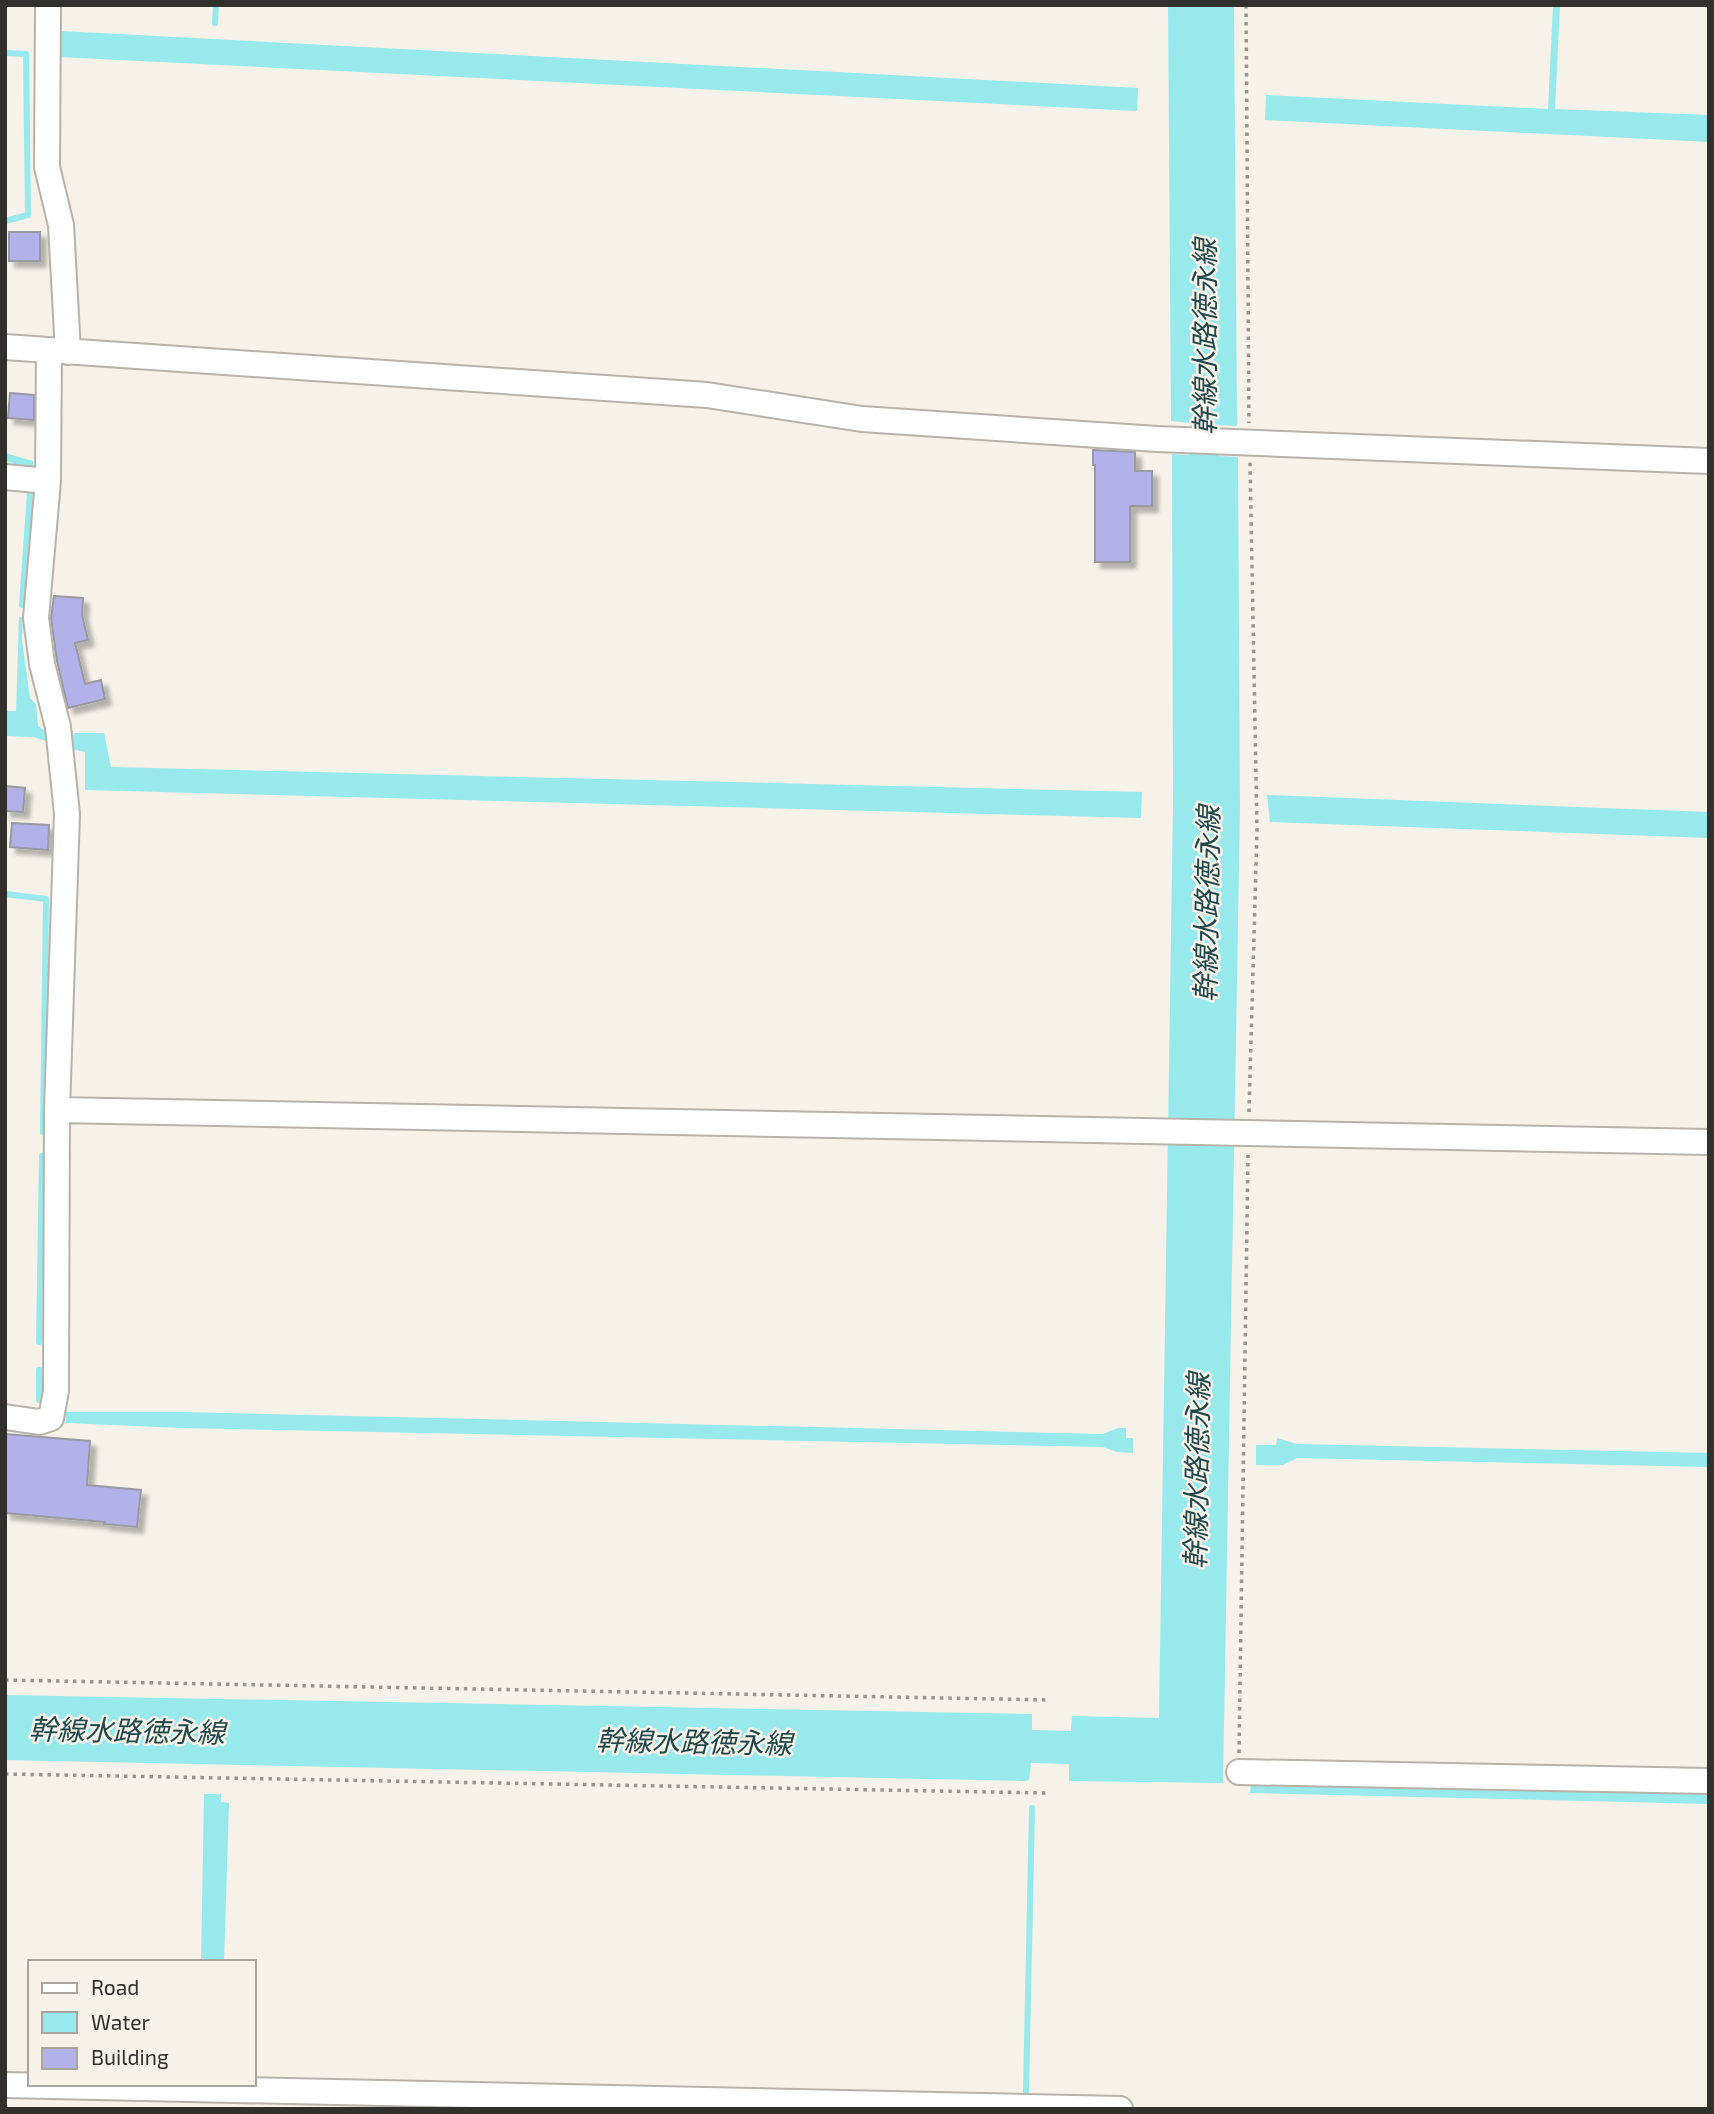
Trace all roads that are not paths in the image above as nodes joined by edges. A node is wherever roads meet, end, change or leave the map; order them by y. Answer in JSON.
{"nodes":[{"id":1,"x":48,"y":5,"type":"edge"},
{"id":2,"x":5,"y":347,"type":"edge"},
{"id":3,"x":59,"y":351,"type":"junction"},
{"id":4,"x":1709,"y":461,"type":"edge"},
{"id":5,"x":5,"y":477,"type":"edge"},
{"id":6,"x":48,"y":481,"type":"junction"},
{"id":7,"x":57,"y":1110,"type":"junction"},
{"id":8,"x":1709,"y":1142,"type":"edge"},
{"id":9,"x":5,"y":1417,"type":"edge"},
{"id":10,"x":1239,"y":1772,"type":"road end"},
{"id":11,"x":1709,"y":1781,"type":"edge"},
{"id":12,"x":5,"y":2085,"type":"edge"},
{"id":13,"x":28,"y":2086,"type":"edge"},
{"id":14,"x":35,"y":2086,"type":"edge"},
{"id":15,"x":511,"y":2102,"type":"edge"},
{"id":16,"x":1041,"y":2108,"type":"edge"},
{"id":17,"x":1119,"y":2109,"type":"edge"}],
"edges":[{"from":1,"to":3,"type":"street"},
{"from":2,"to":3,"type":"street"},
{"from":3,"to":4,"type":"street"},
{"from":3,"to":6,"type":"street"},
{"from":5,"to":6,"type":"street"},
{"from":6,"to":7,"type":"street"},
{"from":7,"to":8,"type":"street"},
{"from":7,"to":9,"type":"street"},
{"from":10,"to":11,"type":"street"},
{"from":12,"to":13,"type":"street"},
{"from":14,"to":15,"type":"street"},
{"from":15,"to":16,"type":"street"},
{"from":16,"to":17,"type":"street"}]}
